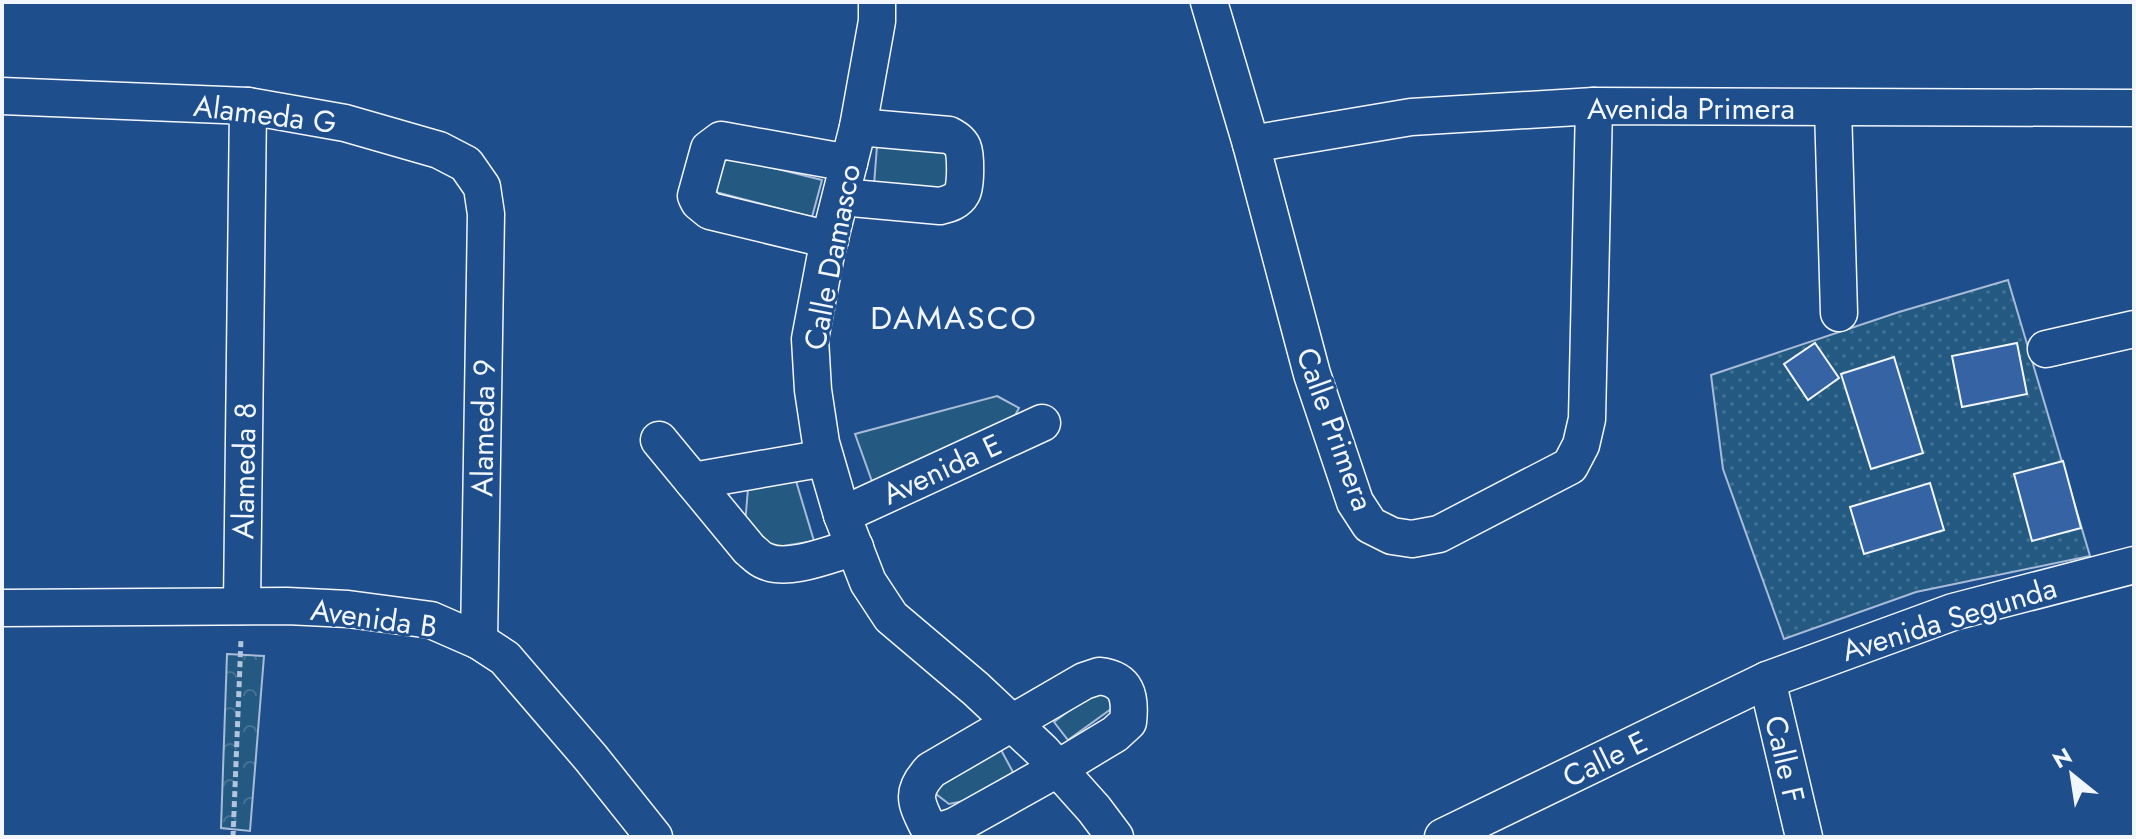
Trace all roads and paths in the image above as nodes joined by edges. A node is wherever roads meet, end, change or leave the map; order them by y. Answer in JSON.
{"nodes":[{"id":1,"x":877,"y":2,"type":"edge"},
{"id":2,"x":1209,"y":2,"type":"edge"},
{"id":3,"x":2,"y":96,"type":"edge"},
{"id":4,"x":248,"y":106,"type":"junction"},
{"id":5,"x":1594,"y":106,"type":"junction"},
{"id":6,"x":1833,"y":108,"type":"junction"},
{"id":7,"x":2134,"y":108,"type":"edge"},
{"id":8,"x":858,"y":127,"type":"junction"},
{"id":9,"x":1251,"y":144,"type":"junction"},
{"id":10,"x":845,"y":180,"type":"junction"},
{"id":11,"x":486,"y":214,"type":"joint"},
{"id":12,"x":830,"y":240,"type":"junction"},
{"id":13,"x":1839,"y":313,"type":"dead end"},
{"id":14,"x":2134,"y":329,"type":"edge"},
{"id":15,"x":2046,"y":349,"type":"dead end"},
{"id":16,"x":1042,"y":423,"type":"dead end"},
{"id":17,"x":659,"y":440,"type":"dead end"},
{"id":18,"x":825,"y":458,"type":"junction"},
{"id":19,"x":693,"y":481,"type":"junction"},
{"id":20,"x":849,"y":531,"type":"junction"},
{"id":21,"x":2134,"y":565,"type":"edge"},
{"id":22,"x":242,"y":606,"type":"junction"},
{"id":23,"x":2,"y":608,"type":"edge"},
{"id":24,"x":479,"y":641,"type":"junction"},
{"id":25,"x":1767,"y":680,"type":"junction"},
{"id":26,"x":1012,"y":723,"type":"junction"},
{"id":27,"x":1057,"y":769,"type":"junction"},
{"id":28,"x":233,"y":837,"type":"edge"},
{"id":29,"x":654,"y":837,"type":"edge"},
{"id":30,"x":1115,"y":837,"type":"edge"},
{"id":31,"x":1443,"y":837,"type":"edge"},
{"id":32,"x":1804,"y":837,"type":"edge"}],
"edges":[{"from":1,"to":8,"type":"street","name":"Calle Damasco"},
{"from":2,"to":9,"type":"street","name":"Calle Primera"},
{"from":3,"to":4,"type":"street","name":"Alameda G"},
{"from":4,"to":11,"type":"street","name":"Alameda G"},
{"from":4,"to":22,"type":"street","name":"Alameda 8"},
{"from":5,"to":6,"type":"street","name":"Avenida Primera"},
{"from":5,"to":9,"type":"street","name":"Avenida Primera"},
{"from":5,"to":9,"type":"street","name":"Calle Primera"},
{"from":6,"to":7,"type":"street","name":"Avenida Primera"},
{"from":6,"to":13,"type":"street"},
{"from":8,"to":10,"type":"street","name":"Calle Damasco"},
{"from":8,"to":10,"type":"street"},
{"from":10,"to":12,"type":"street","name":"Calle Damasco"},
{"from":10,"to":12,"type":"street"},
{"from":11,"to":24,"type":"street","name":"Alameda 9"},
{"from":12,"to":18,"type":"street","name":"Calle Damasco"},
{"from":14,"to":15,"type":"street"},
{"from":16,"to":20,"type":"street","name":"Avenida E"},
{"from":17,"to":19,"type":"street","name":"Avenida E"},
{"from":18,"to":19,"type":"street"},
{"from":18,"to":20,"type":"street","name":"Calle Damasco"},
{"from":19,"to":20,"type":"street","name":"Avenida E"},
{"from":20,"to":26,"type":"street","name":"Calle Damasco"},
{"from":21,"to":25,"type":"street","name":"Avenida Segunda"},
{"from":22,"to":23,"type":"street","name":"Avenida B"},
{"from":22,"to":24,"type":"street","name":"Avenida B"},
{"from":22,"to":28,"type":"path"},
{"from":24,"to":29,"type":"street","name":"Avenida B"},
{"from":25,"to":31,"type":"street","name":"Calle E"},
{"from":25,"to":32,"type":"street","name":"Calle F"},
{"from":26,"to":27,"type":"street","name":"Calle Damasco"},
{"from":26,"to":27,"type":"street"},
{"from":26,"to":27,"type":"street"},
{"from":27,"to":30,"type":"street","name":"Calle Damasco"}]}
